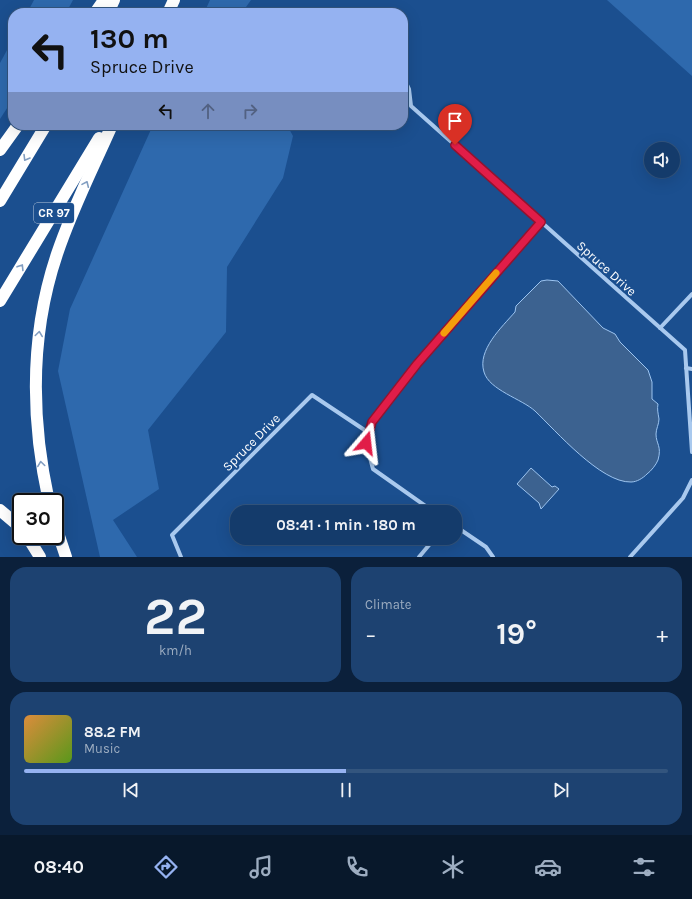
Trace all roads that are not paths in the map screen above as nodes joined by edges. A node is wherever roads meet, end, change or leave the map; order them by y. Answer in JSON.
{"nodes":[{"id":1,"x":104,"y":0,"type":"edge"},
{"id":2,"x":98,"y":8,"type":"edge"},
{"id":3,"x":408,"y":87,"type":"edge"},
{"id":4,"x":14,"y":130,"type":"edge"},
{"id":5,"x":43,"y":130,"type":"edge"},
{"id":6,"x":103,"y":130,"type":"edge"},
{"id":7,"x":110,"y":130,"type":"edge"},
{"id":8,"x":0,"y":150,"type":"edge"},
{"id":9,"x":0,"y":201,"type":"edge"},
{"id":10,"x":541,"y":222,"type":"junction"},
{"id":11,"x":692,"y":294,"type":"edge"},
{"id":12,"x":0,"y":300,"type":"edge"},
{"id":13,"x":660,"y":328,"type":"junction"},
{"id":14,"x":686,"y":368,"type":"junction"},
{"id":15,"x":692,"y":369,"type":"edge"},
{"id":16,"x":369,"y":433,"type":"junction"},
{"id":17,"x":692,"y":452,"type":"edge"},
{"id":18,"x":691,"y":483,"type":"edge"},
{"id":19,"x":47,"y":493,"type":"edge"},
{"id":20,"x":424,"y":505,"type":"edge"},
{"id":21,"x":0,"y":510,"type":"edge"},
{"id":22,"x":12,"y":520,"type":"edge"},
{"id":23,"x":462,"y":531,"type":"edge"},
{"id":24,"x":33,"y":545,"type":"edge"},
{"id":25,"x":62,"y":545,"type":"edge"},
{"id":26,"x":429,"y":545,"type":"edge"},
{"id":27,"x":40,"y":557,"type":"edge"},
{"id":28,"x":66,"y":557,"type":"edge"},
{"id":29,"x":182,"y":557,"type":"edge"},
{"id":30,"x":419,"y":557,"type":"edge"},
{"id":31,"x":493,"y":557,"type":"edge"},
{"id":32,"x":630,"y":557,"type":"edge"}],
"edges":[{"from":1,"to":2,"type":"highway"},
{"from":3,"to":10,"type":"street","name":"Spruce Drive"},
{"from":4,"to":8,"type":"highway"},
{"from":5,"to":9,"type":"highway","one_way":true},
{"from":12,"to":6,"type":"highway","number":"CR 97","one_way":true},
{"from":19,"to":7,"type":"highway","one_way":true},
{"from":10,"to":13,"type":"street","name":"Spruce Drive"},
{"from":10,"to":16,"type":"street"},
{"from":11,"to":13,"type":"street"},
{"from":13,"to":14,"type":"street","name":"Spruce Drive"},
{"from":14,"to":15,"type":"street"},
{"from":14,"to":17,"type":"street","name":"Spruce Drive"},
{"from":16,"to":20,"type":"street"},
{"from":16,"to":29,"type":"street","name":"Spruce Drive"},
{"from":18,"to":32,"type":"street"},
{"from":21,"to":22,"type":"highway"},
{"from":23,"to":31,"type":"street"},
{"from":24,"to":27,"type":"highway"},
{"from":25,"to":28,"type":"highway"},
{"from":26,"to":30,"type":"street"}]}
